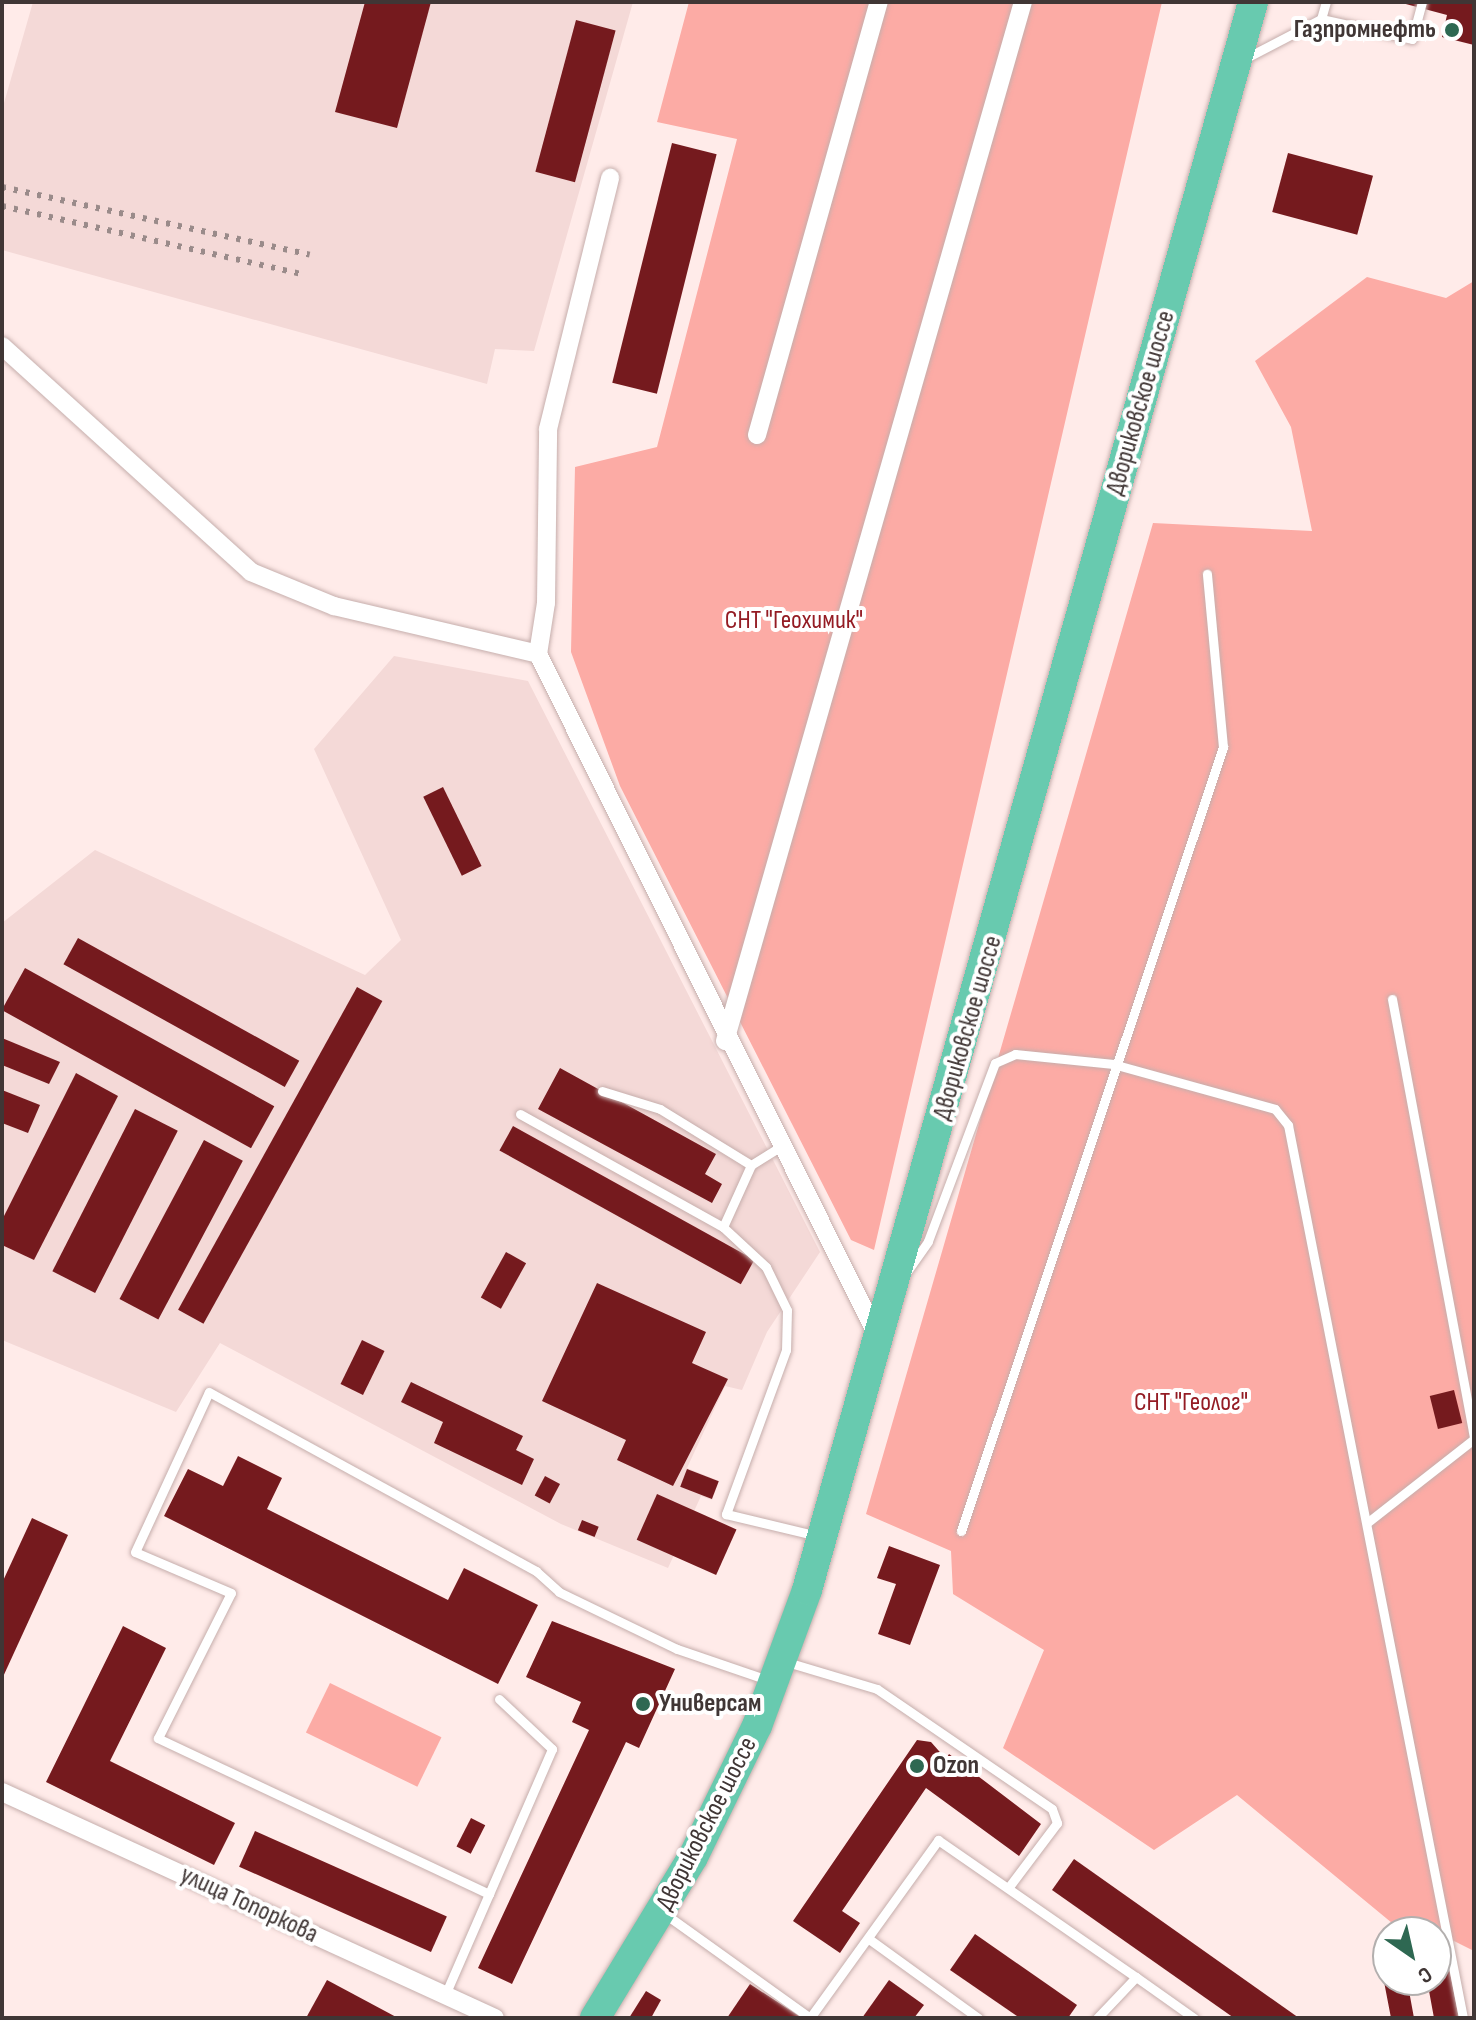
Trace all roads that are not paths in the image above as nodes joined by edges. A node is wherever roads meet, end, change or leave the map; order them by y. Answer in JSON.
{"nodes":[{"id":1,"x":879,"y":2,"type":"edge"},
{"id":2,"x":1023,"y":2,"type":"edge"},
{"id":3,"x":1253,"y":2,"type":"edge"},
{"id":4,"x":1326,"y":2,"type":"edge"},
{"id":5,"x":1422,"y":2,"type":"edge"},
{"id":6,"x":1321,"y":19,"type":"junction"},
{"id":7,"x":1236,"y":63,"type":"junction"},
{"id":8,"x":610,"y":178,"type":"dead end"},
{"id":9,"x":2,"y":346,"type":"edge"},
{"id":10,"x":757,"y":435,"type":"dead end"},
{"id":11,"x":1207,"y":574,"type":"dead end"},
{"id":12,"x":538,"y":654,"type":"junction"},
{"id":13,"x":1392,"y":999,"type":"dead end"},
{"id":14,"x":725,"y":1041,"type":"junction"},
{"id":15,"x":1113,"y":1064,"type":"junction"},
{"id":16,"x":602,"y":1091,"type":"dead end"},
{"id":17,"x":520,"y":1114,"type":"dead end"},
{"id":18,"x":780,"y":1147,"type":"junction"},
{"id":19,"x":751,"y":1165,"type":"junction"},
{"id":20,"x":723,"y":1227,"type":"junction"},
{"id":21,"x":895,"y":1289,"type":"junction"},
{"id":22,"x":881,"y":1341,"type":"junction"},
{"id":23,"x":1474,"y":1438,"type":"edge"},
{"id":24,"x":1368,"y":1522,"type":"junction"},
{"id":25,"x":961,"y":1531,"type":"dead end"},
{"id":26,"x":823,"y":1537,"type":"junction"},
{"id":27,"x":779,"y":1672,"type":"junction"},
{"id":28,"x":499,"y":1699,"type":"dead end"},
{"id":29,"x":2,"y":1792,"type":"edge"},
{"id":30,"x":1008,"y":1888,"type":"junction"},
{"id":31,"x":489,"y":1894,"type":"junction"},
{"id":32,"x":662,"y":1912,"type":"junction"},
{"id":33,"x":869,"y":1939,"type":"junction"},
{"id":34,"x":1136,"y":1977,"type":"junction"},
{"id":35,"x":445,"y":1995,"type":"junction"},
{"id":36,"x":811,"y":2016,"type":"edge"},
{"id":37,"x":495,"y":2018,"type":"edge"},
{"id":38,"x":595,"y":2018,"type":"edge"},
{"id":39,"x":978,"y":2018,"type":"edge"},
{"id":40,"x":1097,"y":2018,"type":"edge"},
{"id":41,"x":1194,"y":2018,"type":"edge"},
{"id":42,"x":1463,"y":2018,"type":"edge"}],
"edges":[{"from":1,"to":10,"type":"street"},
{"from":2,"to":14,"type":"street"},
{"from":3,"to":7,"type":"main road","name":"Двориковское шоссе"},
{"from":4,"to":6,"type":"lane"},
{"from":5,"to":6,"type":"lane"},
{"from":6,"to":7,"type":"lane"},
{"from":7,"to":21,"type":"main road","name":"Двориковское шоссе"},
{"from":8,"to":12,"type":"street"},
{"from":9,"to":12,"type":"street"},
{"from":11,"to":15,"type":"lane"},
{"from":12,"to":14,"type":"street"},
{"from":13,"to":23,"type":"lane"},
{"from":14,"to":18,"type":"street"},
{"from":15,"to":21,"type":"lane"},
{"from":15,"to":24,"type":"lane"},
{"from":15,"to":25,"type":"lane"},
{"from":16,"to":19,"type":"lane"},
{"from":17,"to":20,"type":"lane"},
{"from":18,"to":19,"type":"lane"},
{"from":18,"to":22,"type":"street"},
{"from":19,"to":20,"type":"lane"},
{"from":20,"to":26,"type":"lane"},
{"from":21,"to":22,"type":"main road","name":"Двориковское шоссе"},
{"from":22,"to":26,"type":"main road","name":"Двориковское шоссе"},
{"from":23,"to":24,"type":"lane"},
{"from":24,"to":42,"type":"lane"},
{"from":26,"to":27,"type":"main road","name":"Двориковское шоссе"},
{"from":27,"to":30,"type":"lane"},
{"from":27,"to":31,"type":"lane"},
{"from":27,"to":32,"type":"main road","name":"Двориковское шоссе"},
{"from":28,"to":31,"type":"lane"},
{"from":29,"to":35,"type":"street","name":"улица Топоркова"},
{"from":30,"to":33,"type":"lane"},
{"from":30,"to":34,"type":"lane"},
{"from":31,"to":35,"type":"lane"},
{"from":32,"to":36,"type":"lane"},
{"from":32,"to":38,"type":"main road","name":"Двориковское шоссе"},
{"from":33,"to":36,"type":"lane"},
{"from":33,"to":39,"type":"lane"},
{"from":34,"to":40,"type":"lane"},
{"from":34,"to":41,"type":"lane"},
{"from":35,"to":37,"type":"street","name":"улица Топоркова"}]}
